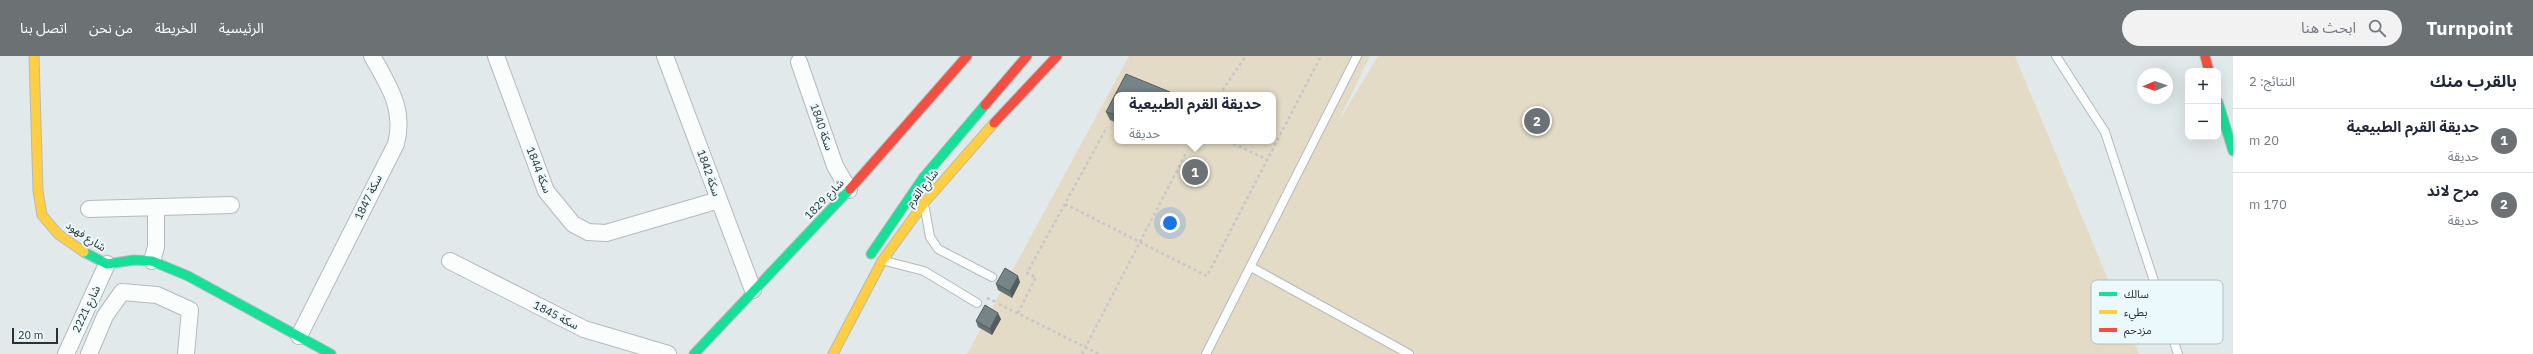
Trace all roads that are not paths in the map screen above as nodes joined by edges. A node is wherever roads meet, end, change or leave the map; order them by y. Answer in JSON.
{"nodes":[{"id":1,"x":34,"y":56,"type":"edge"},
{"id":2,"x":372,"y":56,"type":"edge"},
{"id":3,"x":496,"y":56,"type":"edge"},
{"id":4,"x":665,"y":56,"type":"edge"},
{"id":5,"x":967,"y":56,"type":"edge"},
{"id":6,"x":1027,"y":56,"type":"edge"},
{"id":7,"x":1057,"y":56,"type":"edge"},
{"id":8,"x":1357,"y":56,"type":"edge"},
{"id":9,"x":2056,"y":56,"type":"edge"},
{"id":10,"x":2200,"y":56,"type":"edge"},
{"id":11,"x":2204,"y":56,"type":"edge"},
{"id":12,"x":799,"y":62,"type":"dead end"},
{"id":13,"x":2206,"y":68,"type":"edge"},
{"id":14,"x":2207,"y":68,"type":"edge"},
{"id":15,"x":2219,"y":104,"type":"edge"},
{"id":16,"x":2233,"y":151,"type":"edge"},
{"id":17,"x":849,"y":190,"type":"junction"},
{"id":18,"x":719,"y":200,"type":"junction"},
{"id":19,"x":924,"y":203,"type":"junction"},
{"id":20,"x":231,"y":205,"type":"dead end"},
{"id":21,"x":156,"y":207,"type":"junction"},
{"id":22,"x":89,"y":209,"type":"dead end"},
{"id":23,"x":152,"y":261,"type":"junction"},
{"id":24,"x":450,"y":261,"type":"dead end"},
{"id":25,"x":882,"y":261,"type":"junction"},
{"id":26,"x":107,"y":264,"type":"junction"},
{"id":27,"x":865,"y":264,"type":"dead end"},
{"id":28,"x":1251,"y":266,"type":"junction"},
{"id":29,"x":992,"y":276,"type":"dead end"},
{"id":30,"x":2154,"y":280,"type":"edge"},
{"id":31,"x":754,"y":290,"type":"junction"},
{"id":32,"x":977,"y":303,"type":"dead end"},
{"id":33,"x":299,"y":336,"type":"junction"},
{"id":34,"x":72,"y":338,"type":"junction"},
{"id":35,"x":2175,"y":344,"type":"edge"},
{"id":36,"x":90,"y":351,"type":"edge"},
{"id":37,"x":66,"y":354,"type":"edge"},
{"id":38,"x":186,"y":354,"type":"edge"},
{"id":39,"x":331,"y":354,"type":"edge"},
{"id":40,"x":668,"y":354,"type":"edge"},
{"id":41,"x":694,"y":354,"type":"edge"},
{"id":42,"x":833,"y":354,"type":"edge"},
{"id":43,"x":1206,"y":354,"type":"edge"},
{"id":44,"x":1409,"y":354,"type":"edge"},
{"id":45,"x":2178,"y":354,"type":"edge"}],
"edges":[{"from":1,"to":26,"type":"street","name":"شارع فهود"},
{"from":2,"to":33,"type":"street","name":"سكة 1847"},
{"from":3,"to":18,"type":"street","name":"سكة 1844"},
{"from":4,"to":18,"type":"street","name":"سكة 1842"},
{"from":5,"to":17,"type":"street","name":"1829 شارع"},
{"from":6,"to":27,"type":"street","name":"شارع القرم"},
{"from":7,"to":19,"type":"street","name":"شارع القرم"},
{"from":8,"to":28,"type":"lane"},
{"from":9,"to":30,"type":"lane"},
{"from":10,"to":13,"type":"street"},
{"from":11,"to":14,"type":"street"},
{"from":12,"to":17,"type":"street","name":"سكة 1840"},
{"from":15,"to":16,"type":"street"},
{"from":17,"to":31,"type":"street","name":"1829 شارع"},
{"from":18,"to":31,"type":"street","name":"سكة 1842"},
{"from":19,"to":25,"type":"street","name":"شارع القرم"},
{"from":19,"to":29,"type":"lane"},
{"from":20,"to":21,"type":"street"},
{"from":21,"to":22,"type":"street"},
{"from":21,"to":23,"type":"street"},
{"from":23,"to":26,"type":"street","name":"شارع فهود"},
{"from":23,"to":33,"type":"street","name":"شارع فهود"},
{"from":24,"to":40,"type":"street","name":"1845 سكة"},
{"from":25,"to":32,"type":"lane"},
{"from":25,"to":42,"type":"street","name":"شارع القرم"},
{"from":26,"to":34,"type":"street","name":"شارع 2221"},
{"from":28,"to":43,"type":"lane"},
{"from":28,"to":44,"type":"lane"},
{"from":31,"to":41,"type":"street","name":"1829 شارع"},
{"from":33,"to":39,"type":"street","name":"شارع فهود"},
{"from":34,"to":36,"type":"street"},
{"from":34,"to":37,"type":"street","name":"شارع 2221"},
{"from":35,"to":45,"type":"lane"},
{"from":36,"to":38,"type":"street"}]}
